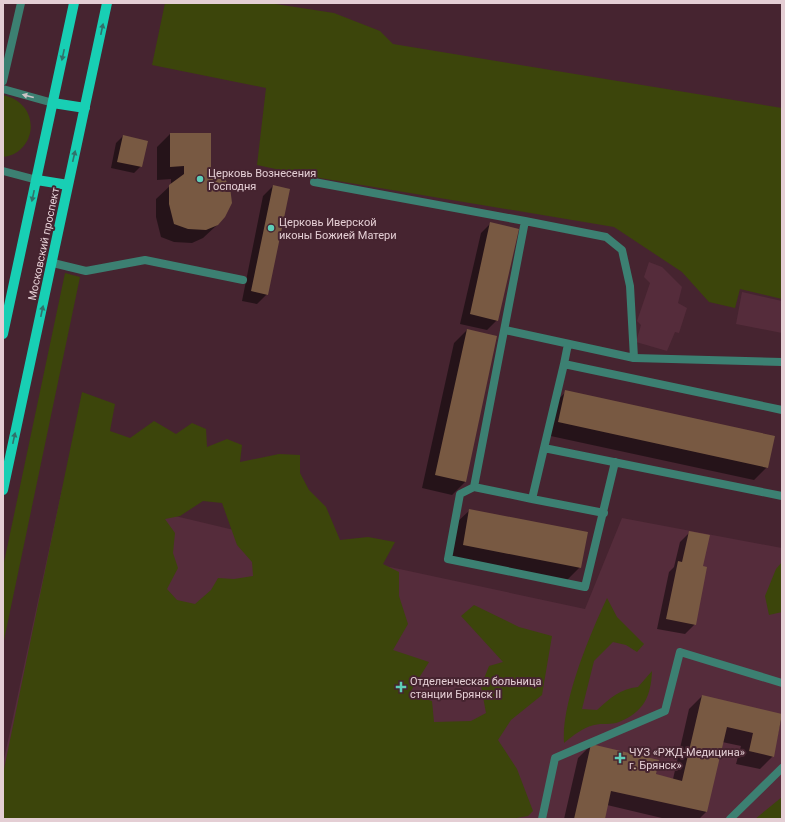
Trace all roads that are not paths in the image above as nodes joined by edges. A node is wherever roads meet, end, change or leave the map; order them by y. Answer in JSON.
{"nodes":[{"id":1,"x":21,"y":3,"type":"edge"},
{"id":2,"x":74,"y":3,"type":"edge"},
{"id":3,"x":107,"y":3,"type":"edge"},
{"id":4,"x":3,"y":81,"type":"edge"},
{"id":5,"x":3,"y":89,"type":"edge"},
{"id":6,"x":53,"y":103,"type":"junction"},
{"id":7,"x":85,"y":108,"type":"junction"},
{"id":8,"x":3,"y":171,"type":"edge"},
{"id":9,"x":37,"y":180,"type":"junction"},
{"id":10,"x":314,"y":182,"type":"dead end"},
{"id":11,"x":68,"y":185,"type":"junction"},
{"id":12,"x":525,"y":222,"type":"junction"},
{"id":13,"x":53,"y":263,"type":"junction"},
{"id":14,"x":243,"y":280,"type":"dead end"},
{"id":15,"x":505,"y":330,"type":"junction"},
{"id":16,"x":3,"y":334,"type":"edge"},
{"id":17,"x":568,"y":344,"type":"junction"},
{"id":18,"x":634,"y":358,"type":"junction"},
{"id":19,"x":782,"y":362,"type":"edge"},
{"id":20,"x":564,"y":364,"type":"junction"},
{"id":21,"x":782,"y":410,"type":"edge"},
{"id":22,"x":544,"y":448,"type":"junction"},
{"id":23,"x":615,"y":462,"type":"junction"},
{"id":24,"x":474,"y":487,"type":"junction"},
{"id":25,"x":3,"y":490,"type":"edge"},
{"id":26,"x":782,"y":496,"type":"edge"},
{"id":27,"x":532,"y":499,"type":"junction"},
{"id":28,"x":604,"y":513,"type":"junction"},
{"id":29,"x":782,"y":683,"type":"edge"},
{"id":30,"x":782,"y":768,"type":"edge"},
{"id":31,"x":542,"y":819,"type":"edge"},
{"id":32,"x":730,"y":819,"type":"edge"}],
"edges":[{"from":1,"to":4,"type":"street"},
{"from":2,"to":6,"type":"main road","name":"Московский проспект","one_way":true},
{"from":7,"to":3,"type":"main road","name":"Московский проспект","one_way":true},
{"from":6,"to":5,"type":"street","one_way":true},
{"from":6,"to":7,"type":"main road"},
{"from":6,"to":9,"type":"main road","name":"Московский проспект"},
{"from":11,"to":7,"type":"main road","name":"Московский проспект","one_way":true},
{"from":8,"to":9,"type":"street"},
{"from":9,"to":11,"type":"main road"},
{"from":9,"to":16,"type":"main road","name":"Московский проспект","one_way":true},
{"from":10,"to":12,"type":"street"},
{"from":11,"to":13,"type":"main road","name":"Московский проспект"},
{"from":12,"to":15,"type":"street"},
{"from":12,"to":18,"type":"street"},
{"from":13,"to":14,"type":"street"},
{"from":25,"to":13,"type":"main road","name":"Московский проспект","one_way":true},
{"from":15,"to":17,"type":"street"},
{"from":15,"to":24,"type":"street"},
{"from":17,"to":18,"type":"street"},
{"from":17,"to":20,"type":"street"},
{"from":18,"to":19,"type":"street"},
{"from":20,"to":21,"type":"street"},
{"from":20,"to":22,"type":"street"},
{"from":22,"to":23,"type":"street"},
{"from":22,"to":27,"type":"street"},
{"from":23,"to":26,"type":"street"},
{"from":23,"to":28,"type":"street"},
{"from":24,"to":27,"type":"street"},
{"from":24,"to":28,"type":"street"},
{"from":27,"to":28,"type":"street"},
{"from":29,"to":31,"type":"street"},
{"from":30,"to":32,"type":"street"}]}
